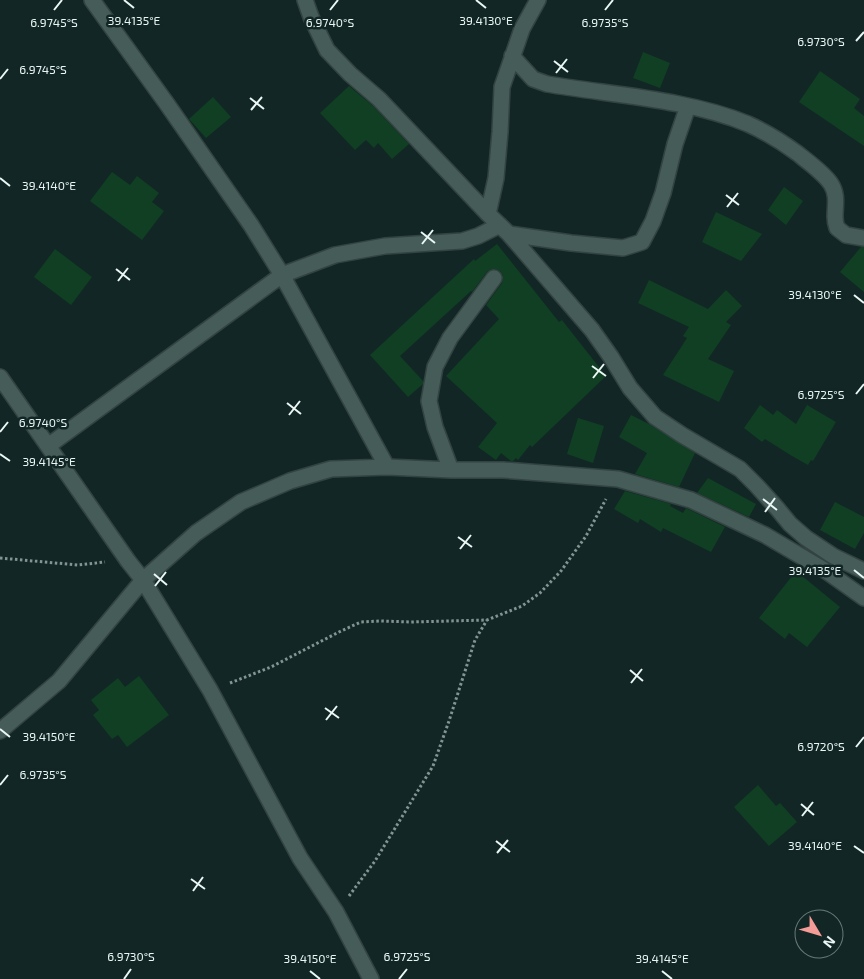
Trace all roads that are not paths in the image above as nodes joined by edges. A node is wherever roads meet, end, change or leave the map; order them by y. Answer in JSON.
{"nodes":[{"id":1,"x":92,"y":0,"type":"edge"},
{"id":2,"x":305,"y":0,"type":"edge"},
{"id":3,"x":538,"y":0,"type":"edge"},
{"id":4,"x":512,"y":56,"type":"junction"},
{"id":5,"x":688,"y":106,"type":"junction"},
{"id":6,"x":488,"y":214,"type":"junction"},
{"id":7,"x":504,"y":230,"type":"junction"},
{"id":8,"x":864,"y":238,"type":"edge"},
{"id":9,"x":282,"y":275,"type":"junction"},
{"id":10,"x":494,"y":278,"type":"dead end"},
{"id":11,"x":0,"y":377,"type":"edge"},
{"id":12,"x":48,"y":446,"type":"junction"},
{"id":13,"x":387,"y":467,"type":"junction"},
{"id":14,"x":451,"y":470,"type":"junction"},
{"id":15,"x":864,"y":571,"type":"edge"},
{"id":16,"x":143,"y":580,"type":"junction"},
{"id":17,"x":864,"y":598,"type":"edge"},
{"id":18,"x":0,"y":730,"type":"edge"},
{"id":19,"x":371,"y":979,"type":"edge"}],
"edges":[{"from":1,"to":9,"type":"street"},
{"from":2,"to":6,"type":"street"},
{"from":3,"to":4,"type":"street"},
{"from":4,"to":5,"type":"street"},
{"from":4,"to":6,"type":"street"},
{"from":5,"to":7,"type":"street"},
{"from":5,"to":8,"type":"street"},
{"from":6,"to":7,"type":"street"},
{"from":7,"to":9,"type":"street"},
{"from":7,"to":15,"type":"street"},
{"from":9,"to":12,"type":"street"},
{"from":9,"to":13,"type":"street"},
{"from":10,"to":14,"type":"street"},
{"from":11,"to":12,"type":"street"},
{"from":12,"to":16,"type":"street"},
{"from":13,"to":14,"type":"street"},
{"from":13,"to":16,"type":"street"},
{"from":14,"to":17,"type":"street"},
{"from":16,"to":18,"type":"street"},
{"from":16,"to":19,"type":"street"}]}
